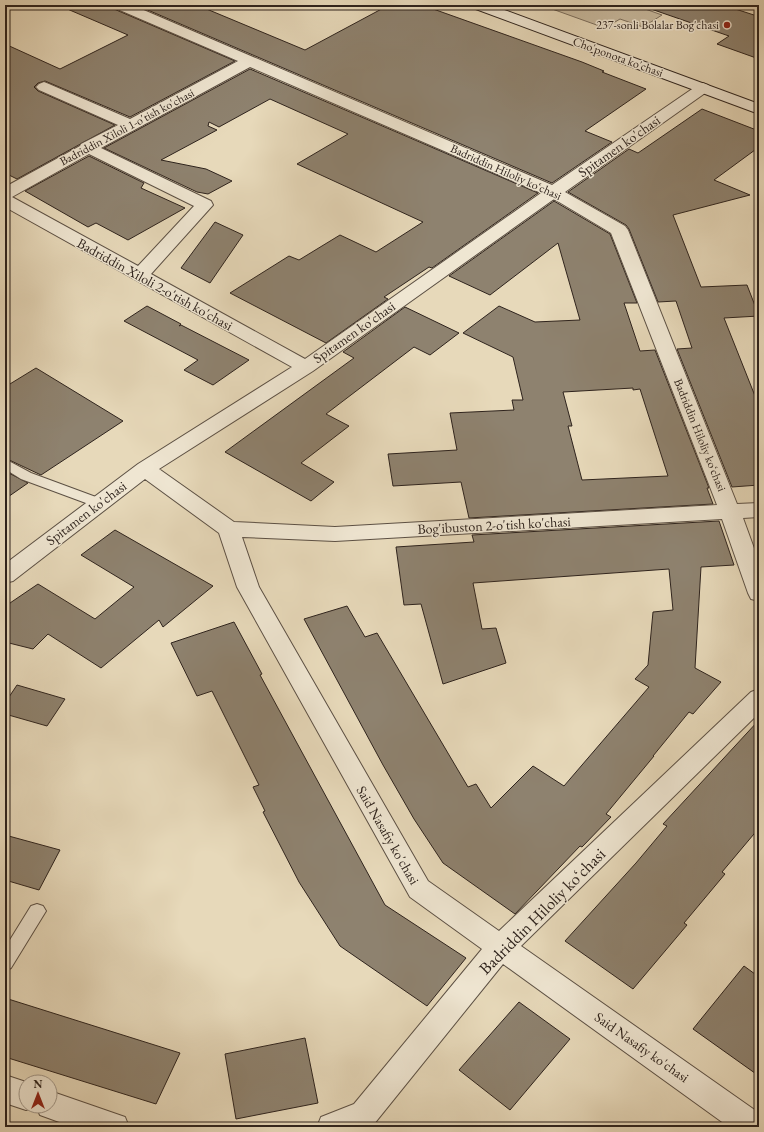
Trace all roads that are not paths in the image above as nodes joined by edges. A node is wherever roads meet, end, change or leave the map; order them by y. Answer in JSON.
{"nodes":[{"id":1,"x":120,"y":5,"type":"edge"},
{"id":2,"x":478,"y":5,"type":"edge"},
{"id":3,"x":501,"y":5,"type":"edge"},
{"id":4,"x":250,"y":61,"type":"junction"},
{"id":5,"x":707,"y":86,"type":"junction"},
{"id":6,"x":44,"y":87,"type":"dead end"},
{"id":7,"x":759,"y":100,"type":"edge"},
{"id":8,"x":759,"y":109,"type":"edge"},
{"id":9,"x":131,"y":126,"type":"junction"},
{"id":10,"x":87,"y":147,"type":"junction"},
{"id":11,"x":553,"y":192,"type":"junction"},
{"id":12,"x":5,"y":194,"type":"edge"},
{"id":13,"x":5,"y":200,"type":"edge"},
{"id":14,"x":140,"y":275,"type":"junction"},
{"id":15,"x":306,"y":367,"type":"junction"},
{"id":16,"x":5,"y":463,"type":"edge"},
{"id":17,"x":145,"y":469,"type":"junction"},
{"id":18,"x":99,"y":503,"type":"junction"},
{"id":19,"x":759,"y":510,"type":"edge"},
{"id":20,"x":730,"y":512,"type":"junction"},
{"id":21,"x":229,"y":529,"type":"junction"},
{"id":22,"x":5,"y":575,"type":"edge"},
{"id":23,"x":759,"y":593,"type":"edge"},
{"id":24,"x":759,"y":698,"type":"edge"},
{"id":25,"x":37,"y":911,"type":"dead end"},
{"id":26,"x":501,"y":948,"type":"junction"},
{"id":27,"x":5,"y":963,"type":"edge"},
{"id":28,"x":5,"y":1089,"type":"edge"},
{"id":29,"x":18,"y":1093,"type":"edge"},
{"id":30,"x":58,"y":1108,"type":"edge"},
{"id":31,"x":114,"y":1127,"type":"edge"},
{"id":32,"x":332,"y":1127,"type":"edge"},
{"id":33,"x":754,"y":1127,"type":"edge"}],
"edges":[{"from":1,"to":4,"type":"street","name":"Badriddin Hiloliy koʻchasi"},
{"from":2,"to":5,"type":"street","name":"Cho'ponota ko'chasi"},
{"from":3,"to":5,"type":"street","name":"Cho'ponota ko'chasi"},
{"from":4,"to":9,"type":"street","name":"Badriddin Xiloli 1-o'tish ko'chasi"},
{"from":4,"to":11,"type":"street","name":"Badriddin Hiloliy koʻchasi"},
{"from":5,"to":7,"type":"street","name":"Cho'ponota ko'chasi"},
{"from":5,"to":8,"type":"street","name":"Cho'ponota ko'chasi"},
{"from":5,"to":11,"type":"street","name":"Spitamen ko'chasi"},
{"from":6,"to":9,"type":"street"},
{"from":9,"to":10,"type":"street","name":"Badriddin Xiloli 1-o'tish ko'chasi"},
{"from":10,"to":12,"type":"street","name":"Badriddin Xiloli 1-o'tish ko'chasi"},
{"from":10,"to":14,"type":"street"},
{"from":11,"to":15,"type":"street","name":"Spitamen ko'chasi"},
{"from":11,"to":20,"type":"street","name":"Badriddin Hiloliy koʻchasi"},
{"from":13,"to":14,"type":"street","name":"Badriddin Xiloli 2-o'tish ko'chasi"},
{"from":14,"to":15,"type":"street","name":"Badriddin Xiloli 2-o'tish ko'chasi"},
{"from":15,"to":17,"type":"street","name":"Spitamen ko'chasi"},
{"from":16,"to":18,"type":"lane"},
{"from":17,"to":18,"type":"street","name":"Spitamen ko'chasi"},
{"from":17,"to":21,"type":"street"},
{"from":18,"to":22,"type":"street","name":"Spitamen ko'chasi"},
{"from":19,"to":20,"type":"street","name":"Bog'ibuston 2-o'tish ko'chasi"},
{"from":20,"to":21,"type":"street","name":"Bog'ibuston 2-o'tish ko'chasi"},
{"from":20,"to":23,"type":"street","name":"Badriddin Hiloliy koʻchasi"},
{"from":21,"to":26,"type":"street","name":"Said Nasafiy ko'chasi"},
{"from":24,"to":26,"type":"street","name":"Badriddin Hiloliy koʻchasi"},
{"from":25,"to":27,"type":"lane"},
{"from":26,"to":32,"type":"street","name":"Badriddin Hiloliy koʻchasi"},
{"from":26,"to":33,"type":"street","name":"Said Nasafiy ko'chasi"},
{"from":28,"to":29,"type":"street"},
{"from":30,"to":31,"type":"street"}]}
